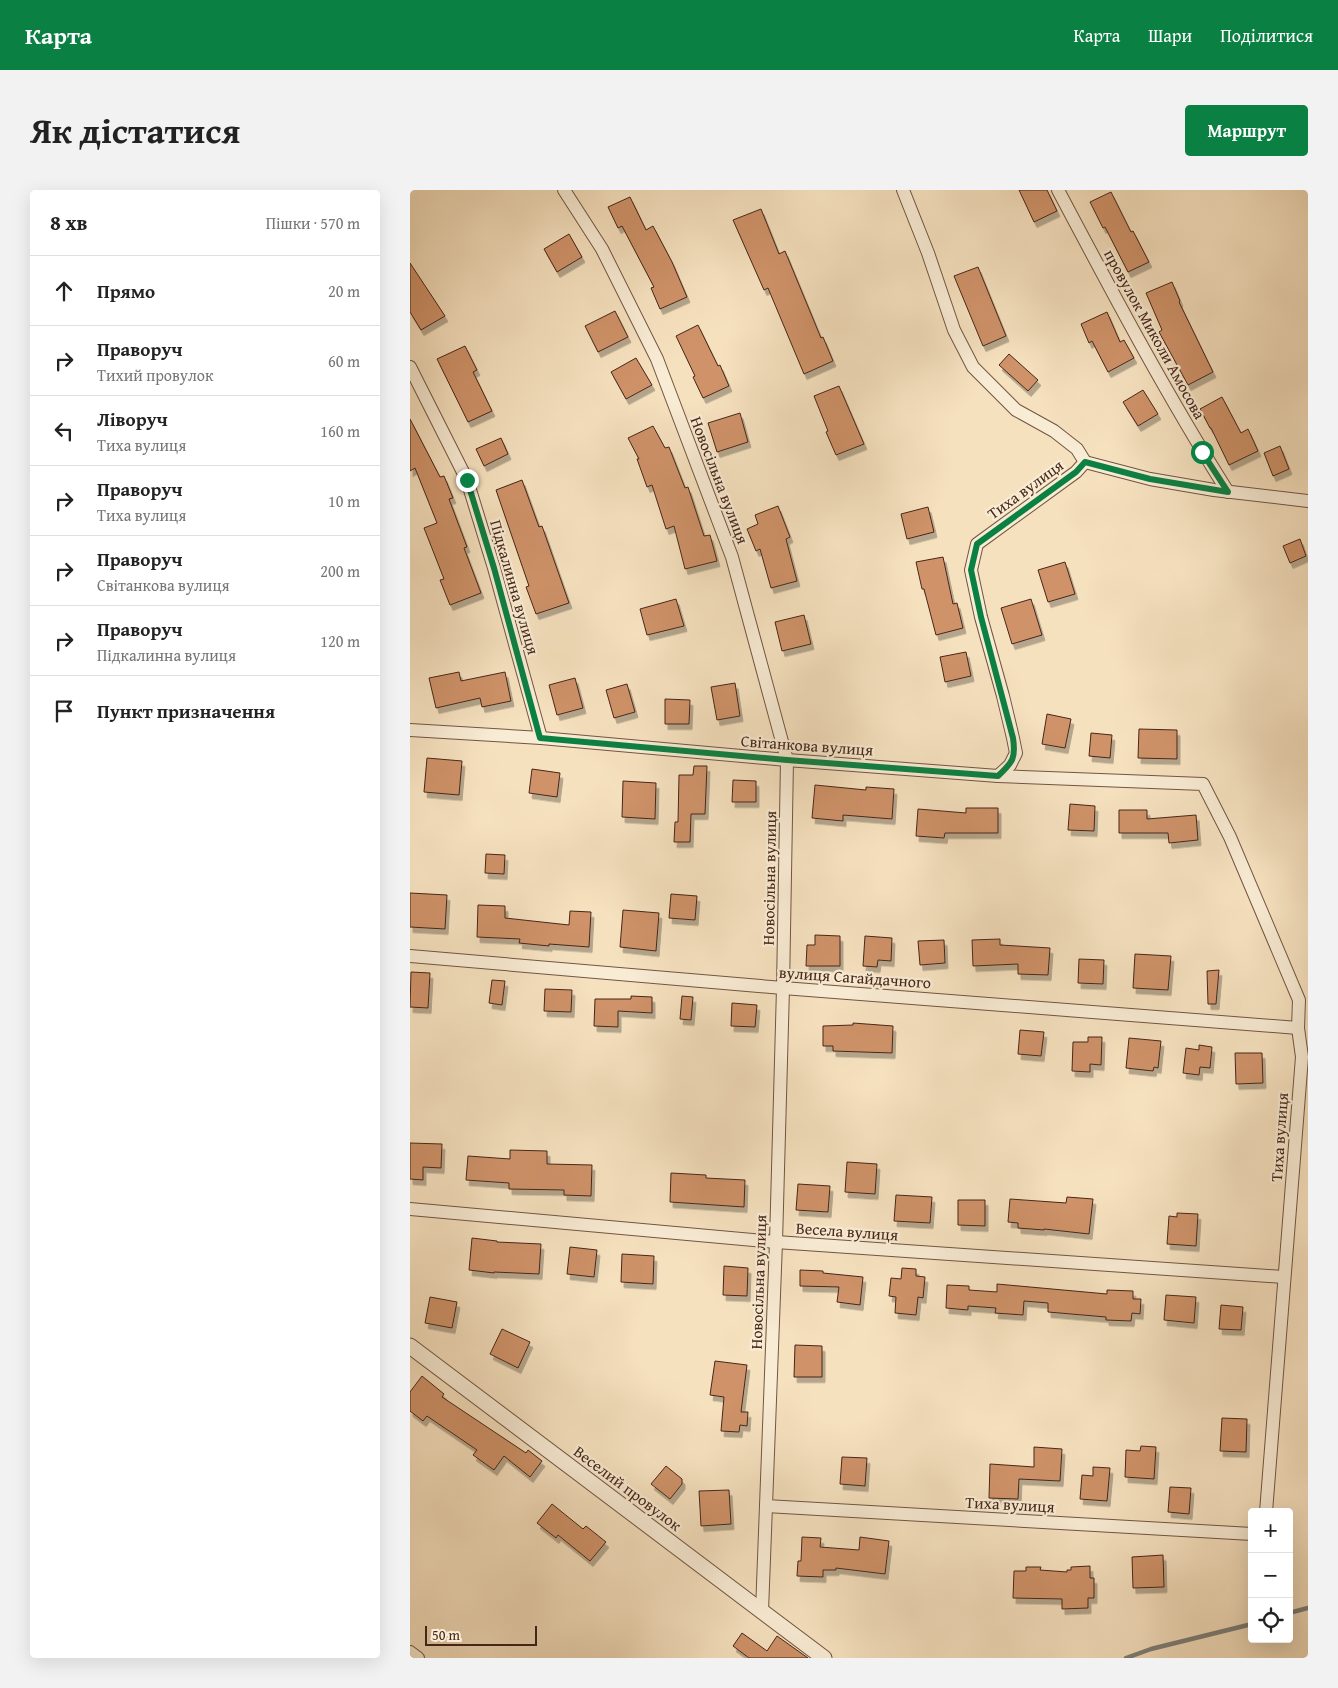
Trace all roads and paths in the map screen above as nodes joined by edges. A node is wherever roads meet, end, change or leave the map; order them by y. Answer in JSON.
{"nodes":[{"id":1,"x":564,"y":190,"type":"edge"},
{"id":2,"x":902,"y":190,"type":"edge"},
{"id":3,"x":1058,"y":190,"type":"edge"},
{"id":4,"x":410,"y":367,"type":"edge"},
{"id":5,"x":1085,"y":462,"type":"junction"},
{"id":6,"x":1228,"y":492,"type":"junction"},
{"id":7,"x":1308,"y":501,"type":"edge"},
{"id":8,"x":410,"y":730,"type":"edge"},
{"id":9,"x":540,"y":738,"type":"junction"},
{"id":10,"x":787,"y":760,"type":"junction"},
{"id":11,"x":998,"y":776,"type":"junction"},
{"id":12,"x":1203,"y":784,"type":"joint"},
{"id":13,"x":410,"y":956,"type":"edge"},
{"id":14,"x":784,"y":988,"type":"junction"},
{"id":15,"x":1298,"y":1028,"type":"junction"},
{"id":16,"x":410,"y":1209,"type":"edge"},
{"id":17,"x":776,"y":1242,"type":"junction"},
{"id":18,"x":1283,"y":1277,"type":"junction"},
{"id":19,"x":410,"y":1346,"type":"edge"},
{"id":20,"x":766,"y":1506,"type":"junction"},
{"id":21,"x":1266,"y":1508,"type":"edge"},
{"id":22,"x":1248,"y":1534,"type":"edge"},
{"id":23,"x":762,"y":1611,"type":"junction"},
{"id":24,"x":410,"y":1652,"type":"edge"},
{"id":25,"x":418,"y":1658,"type":"edge"},
{"id":26,"x":824,"y":1658,"type":"edge"}],
"edges":[{"from":1,"to":10,"type":"street","name":"Новосільна вулиця"},
{"from":2,"to":5,"type":"street","name":"Тиха вулиця"},
{"from":3,"to":6,"type":"street","name":"провулок Миколи Амосова"},
{"from":4,"to":9,"type":"street","name":"Підкалинна вулиця"},
{"from":5,"to":6,"type":"street"},
{"from":5,"to":11,"type":"street","name":"Тиха вулиця"},
{"from":6,"to":7,"type":"street"},
{"from":8,"to":9,"type":"street","name":"Світанкова вулиця"},
{"from":9,"to":10,"type":"street","name":"Світанкова вулиця"},
{"from":10,"to":11,"type":"street","name":"Світанкова вулиця"},
{"from":10,"to":14,"type":"street","name":"Новосільна вулиця"},
{"from":11,"to":12,"type":"street","name":"Світанкова вулиця"},
{"from":12,"to":15,"type":"street","name":"Тиха вулиця"},
{"from":13,"to":14,"type":"street","name":"вулиця Сагайдачного"},
{"from":14,"to":15,"type":"street","name":"вулиця Сагайдачного"},
{"from":14,"to":17,"type":"street","name":"Новосільна вулиця"},
{"from":15,"to":18,"type":"street","name":"Тиха вулиця"},
{"from":16,"to":17,"type":"street","name":"Весела вулиця"},
{"from":17,"to":18,"type":"street","name":"Весела вулиця"},
{"from":17,"to":20,"type":"street","name":"Новосільна вулиця"},
{"from":18,"to":21,"type":"street","name":"Тиха вулиця"},
{"from":19,"to":23,"type":"street","name":"Веселий провулок"},
{"from":20,"to":22,"type":"street","name":"Тиха вулиця"},
{"from":20,"to":23,"type":"street","name":"Новосільна вулиця"},
{"from":23,"to":26,"type":"street","name":"Веселий провулок"},
{"from":24,"to":25,"type":"street"}]}
